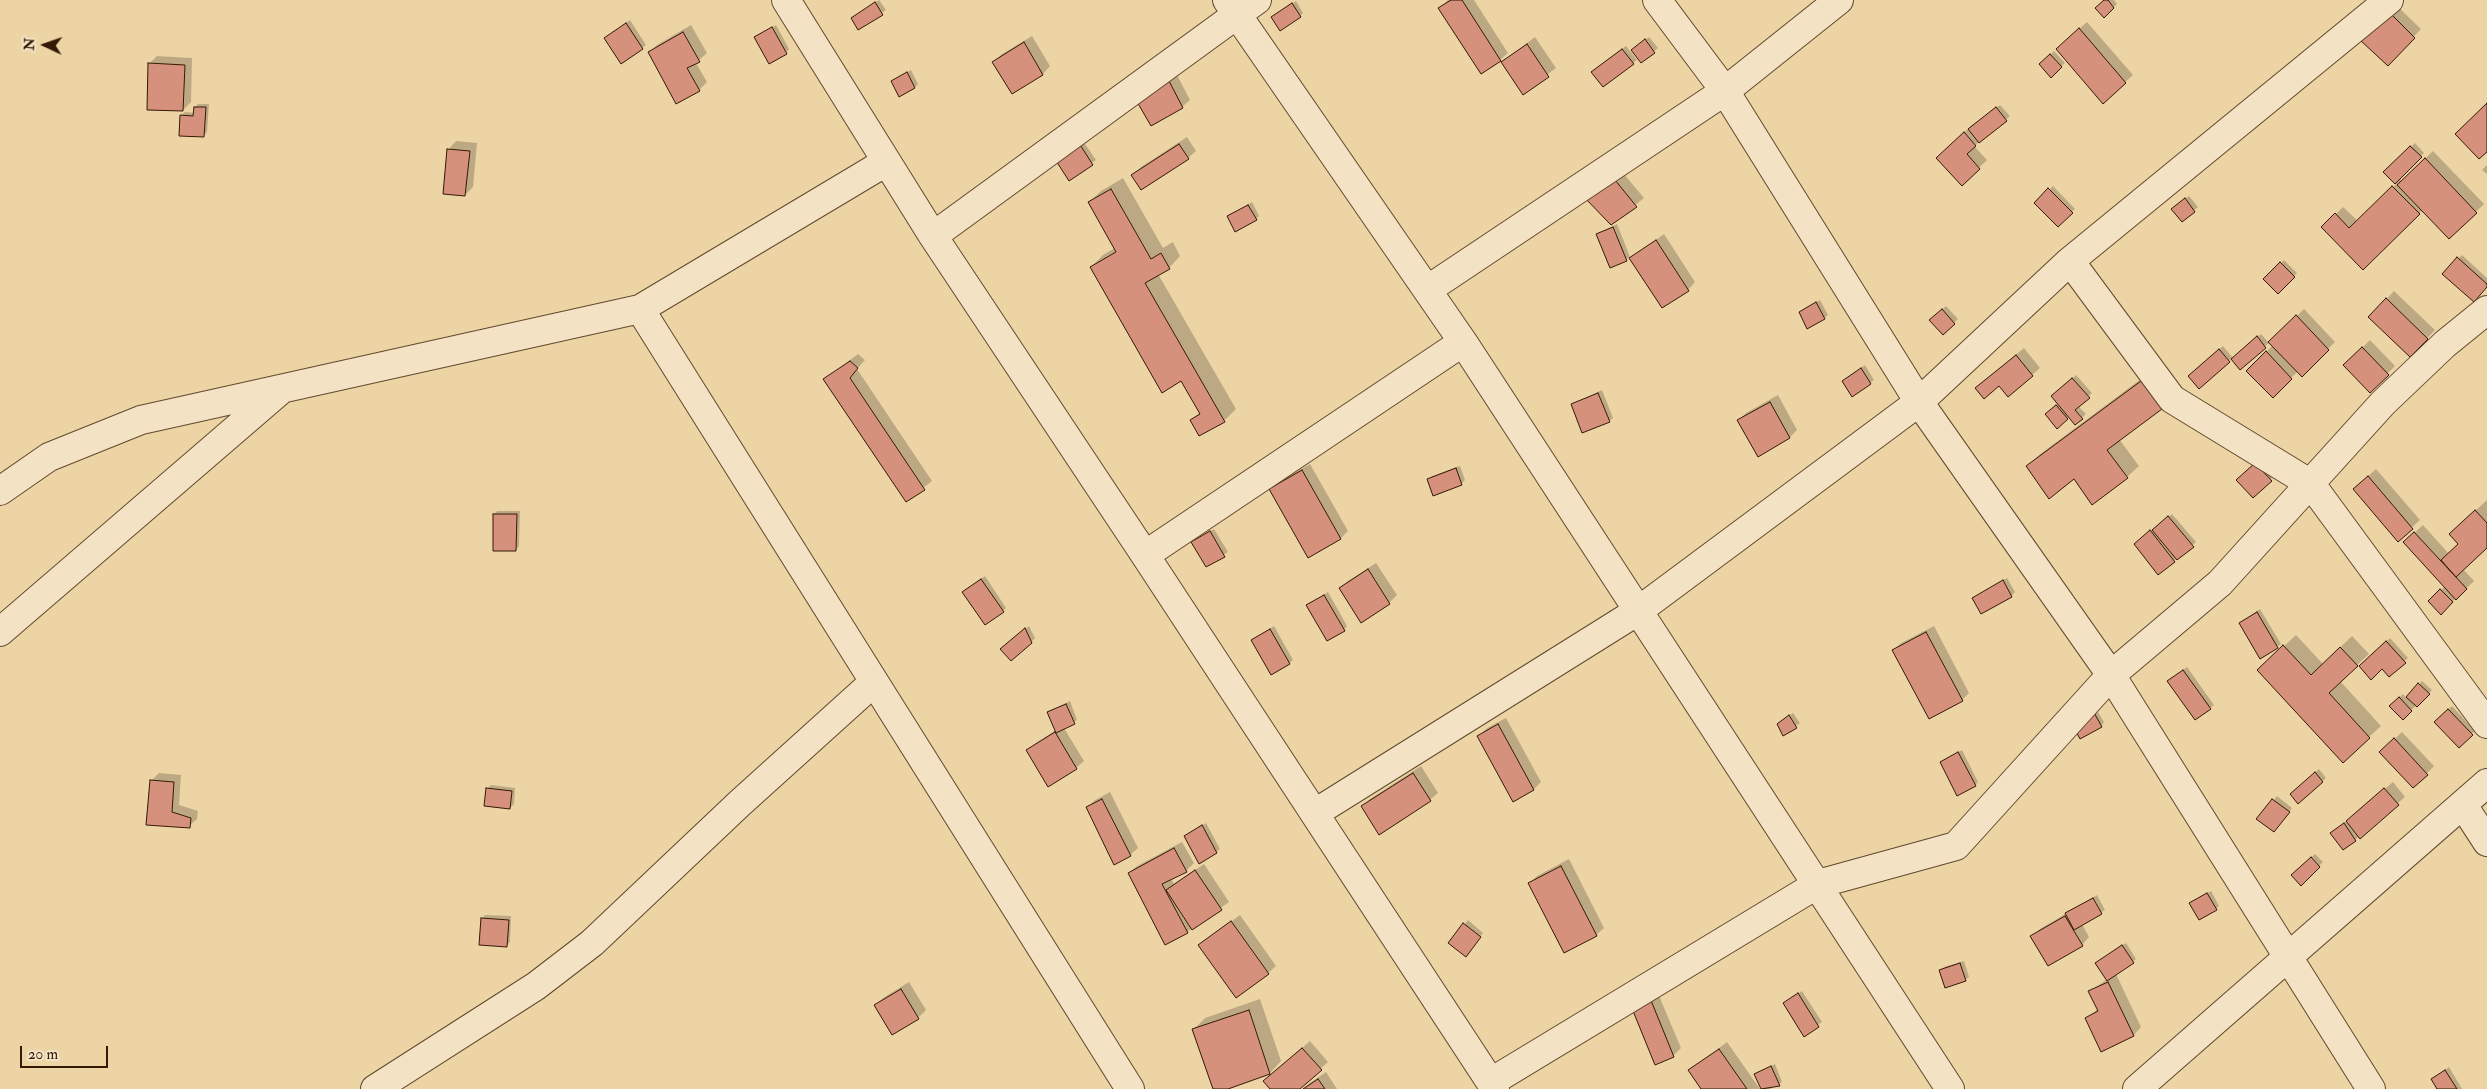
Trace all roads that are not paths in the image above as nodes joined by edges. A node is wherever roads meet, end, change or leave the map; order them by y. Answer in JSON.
{"nodes":[{"id":1,"x":786,"y":0,"type":"edge"},
{"id":2,"x":1658,"y":0,"type":"edge"},
{"id":3,"x":1839,"y":0,"type":"edge"},
{"id":4,"x":2389,"y":0,"type":"edge"},
{"id":5,"x":1240,"y":5,"type":"edge"},
{"id":6,"x":1724,"y":92,"type":"junction"},
{"id":7,"x":886,"y":162,"type":"junction"},
{"id":8,"x":933,"y":236,"type":"junction"},
{"id":9,"x":2070,"y":261,"type":"junction"},
{"id":10,"x":1427,"y":290,"type":"junction"},
{"id":11,"x":640,"y":309,"type":"junction"},
{"id":12,"x":2487,"y":310,"type":"edge"},
{"id":13,"x":1463,"y":342,"type":"junction"},
{"id":14,"x":284,"y":387,"type":"junction"},
{"id":15,"x":1919,"y":402,"type":"junction"},
{"id":16,"x":2311,"y":484,"type":"junction"},
{"id":17,"x":0,"y":491,"type":"edge"},
{"id":18,"x":1145,"y":555,"type":"junction"},
{"id":19,"x":1638,"y":611,"type":"junction"},
{"id":20,"x":0,"y":632,"type":"edge"},
{"id":21,"x":2111,"y":675,"type":"junction"},
{"id":22,"x":874,"y":682,"type":"junction"},
{"id":23,"x":2487,"y":724,"type":"edge"},
{"id":24,"x":2487,"y":784,"type":"edge"},
{"id":25,"x":2463,"y":805,"type":"junction"},
{"id":26,"x":1315,"y":813,"type":"junction"},
{"id":27,"x":2487,"y":842,"type":"edge"},
{"id":28,"x":1818,"y":884,"type":"junction"},
{"id":29,"x":2287,"y":958,"type":"junction"},
{"id":30,"x":1493,"y":1086,"type":"edge"},
{"id":31,"x":374,"y":1089,"type":"edge"},
{"id":32,"x":1130,"y":1089,"type":"edge"},
{"id":33,"x":1950,"y":1089,"type":"edge"},
{"id":34,"x":2137,"y":1089,"type":"edge"},
{"id":35,"x":2370,"y":1089,"type":"edge"}],
"edges":[{"from":1,"to":7,"type":"street"},
{"from":2,"to":6,"type":"street"},
{"from":3,"to":6,"type":"street"},
{"from":4,"to":9,"type":"street"},
{"from":5,"to":8,"type":"street"},
{"from":5,"to":10,"type":"street"},
{"from":6,"to":10,"type":"street"},
{"from":6,"to":15,"type":"street"},
{"from":7,"to":8,"type":"street"},
{"from":7,"to":11,"type":"street"},
{"from":8,"to":18,"type":"street"},
{"from":9,"to":15,"type":"street"},
{"from":9,"to":16,"type":"street"},
{"from":10,"to":13,"type":"street"},
{"from":11,"to":14,"type":"street"},
{"from":11,"to":22,"type":"street"},
{"from":12,"to":16,"type":"street"},
{"from":13,"to":18,"type":"street"},
{"from":13,"to":19,"type":"street"},
{"from":14,"to":17,"type":"street"},
{"from":14,"to":20,"type":"street"},
{"from":15,"to":19,"type":"street"},
{"from":15,"to":21,"type":"street"},
{"from":16,"to":21,"type":"street"},
{"from":16,"to":23,"type":"street"},
{"from":18,"to":26,"type":"street"},
{"from":19,"to":26,"type":"street"},
{"from":19,"to":28,"type":"street"},
{"from":21,"to":28,"type":"street"},
{"from":21,"to":29,"type":"street"},
{"from":22,"to":31,"type":"street"},
{"from":22,"to":32,"type":"street"},
{"from":24,"to":25,"type":"street"},
{"from":25,"to":27,"type":"street"},
{"from":25,"to":29,"type":"street"},
{"from":26,"to":30,"type":"street"},
{"from":28,"to":30,"type":"street"},
{"from":28,"to":33,"type":"street"},
{"from":29,"to":34,"type":"street"},
{"from":29,"to":35,"type":"street"}]}
